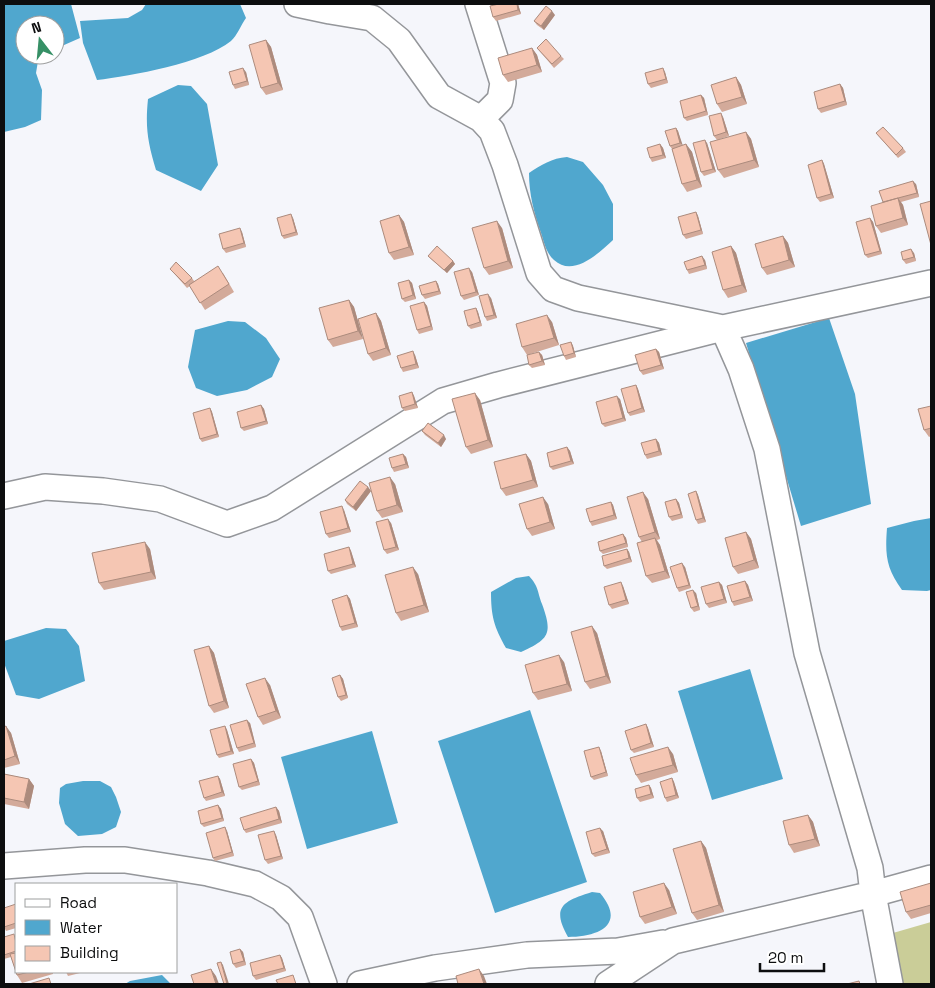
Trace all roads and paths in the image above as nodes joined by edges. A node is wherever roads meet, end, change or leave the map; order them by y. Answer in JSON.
{"nodes":[{"id":1,"x":297,"y":4,"type":"edge"},
{"id":2,"x":478,"y":4,"type":"edge"},
{"id":3,"x":481,"y":119,"type":"junction"},
{"id":4,"x":931,"y":283,"type":"edge"},
{"id":5,"x":723,"y":328,"type":"junction"},
{"id":6,"x":4,"y":496,"type":"edge"},
{"id":7,"x":4,"y":866,"type":"edge"},
{"id":8,"x":931,"y":878,"type":"edge"},
{"id":9,"x":873,"y":894,"type":"junction"},
{"id":10,"x":673,"y":941,"type":"junction"},
{"id":11,"x":324,"y":984,"type":"edge"},
{"id":12,"x":360,"y":984,"type":"edge"},
{"id":13,"x":608,"y":984,"type":"edge"},
{"id":14,"x":890,"y":984,"type":"edge"}],
"edges":[{"from":1,"to":3,"type":"street"},
{"from":2,"to":3,"type":"street"},
{"from":3,"to":5,"type":"street"},
{"from":4,"to":5,"type":"street"},
{"from":5,"to":6,"type":"street"},
{"from":5,"to":9,"type":"street"},
{"from":7,"to":11,"type":"street"},
{"from":8,"to":9,"type":"street"},
{"from":9,"to":10,"type":"street"},
{"from":9,"to":14,"type":"street"},
{"from":10,"to":12,"type":"street"},
{"from":10,"to":13,"type":"street"}]}
